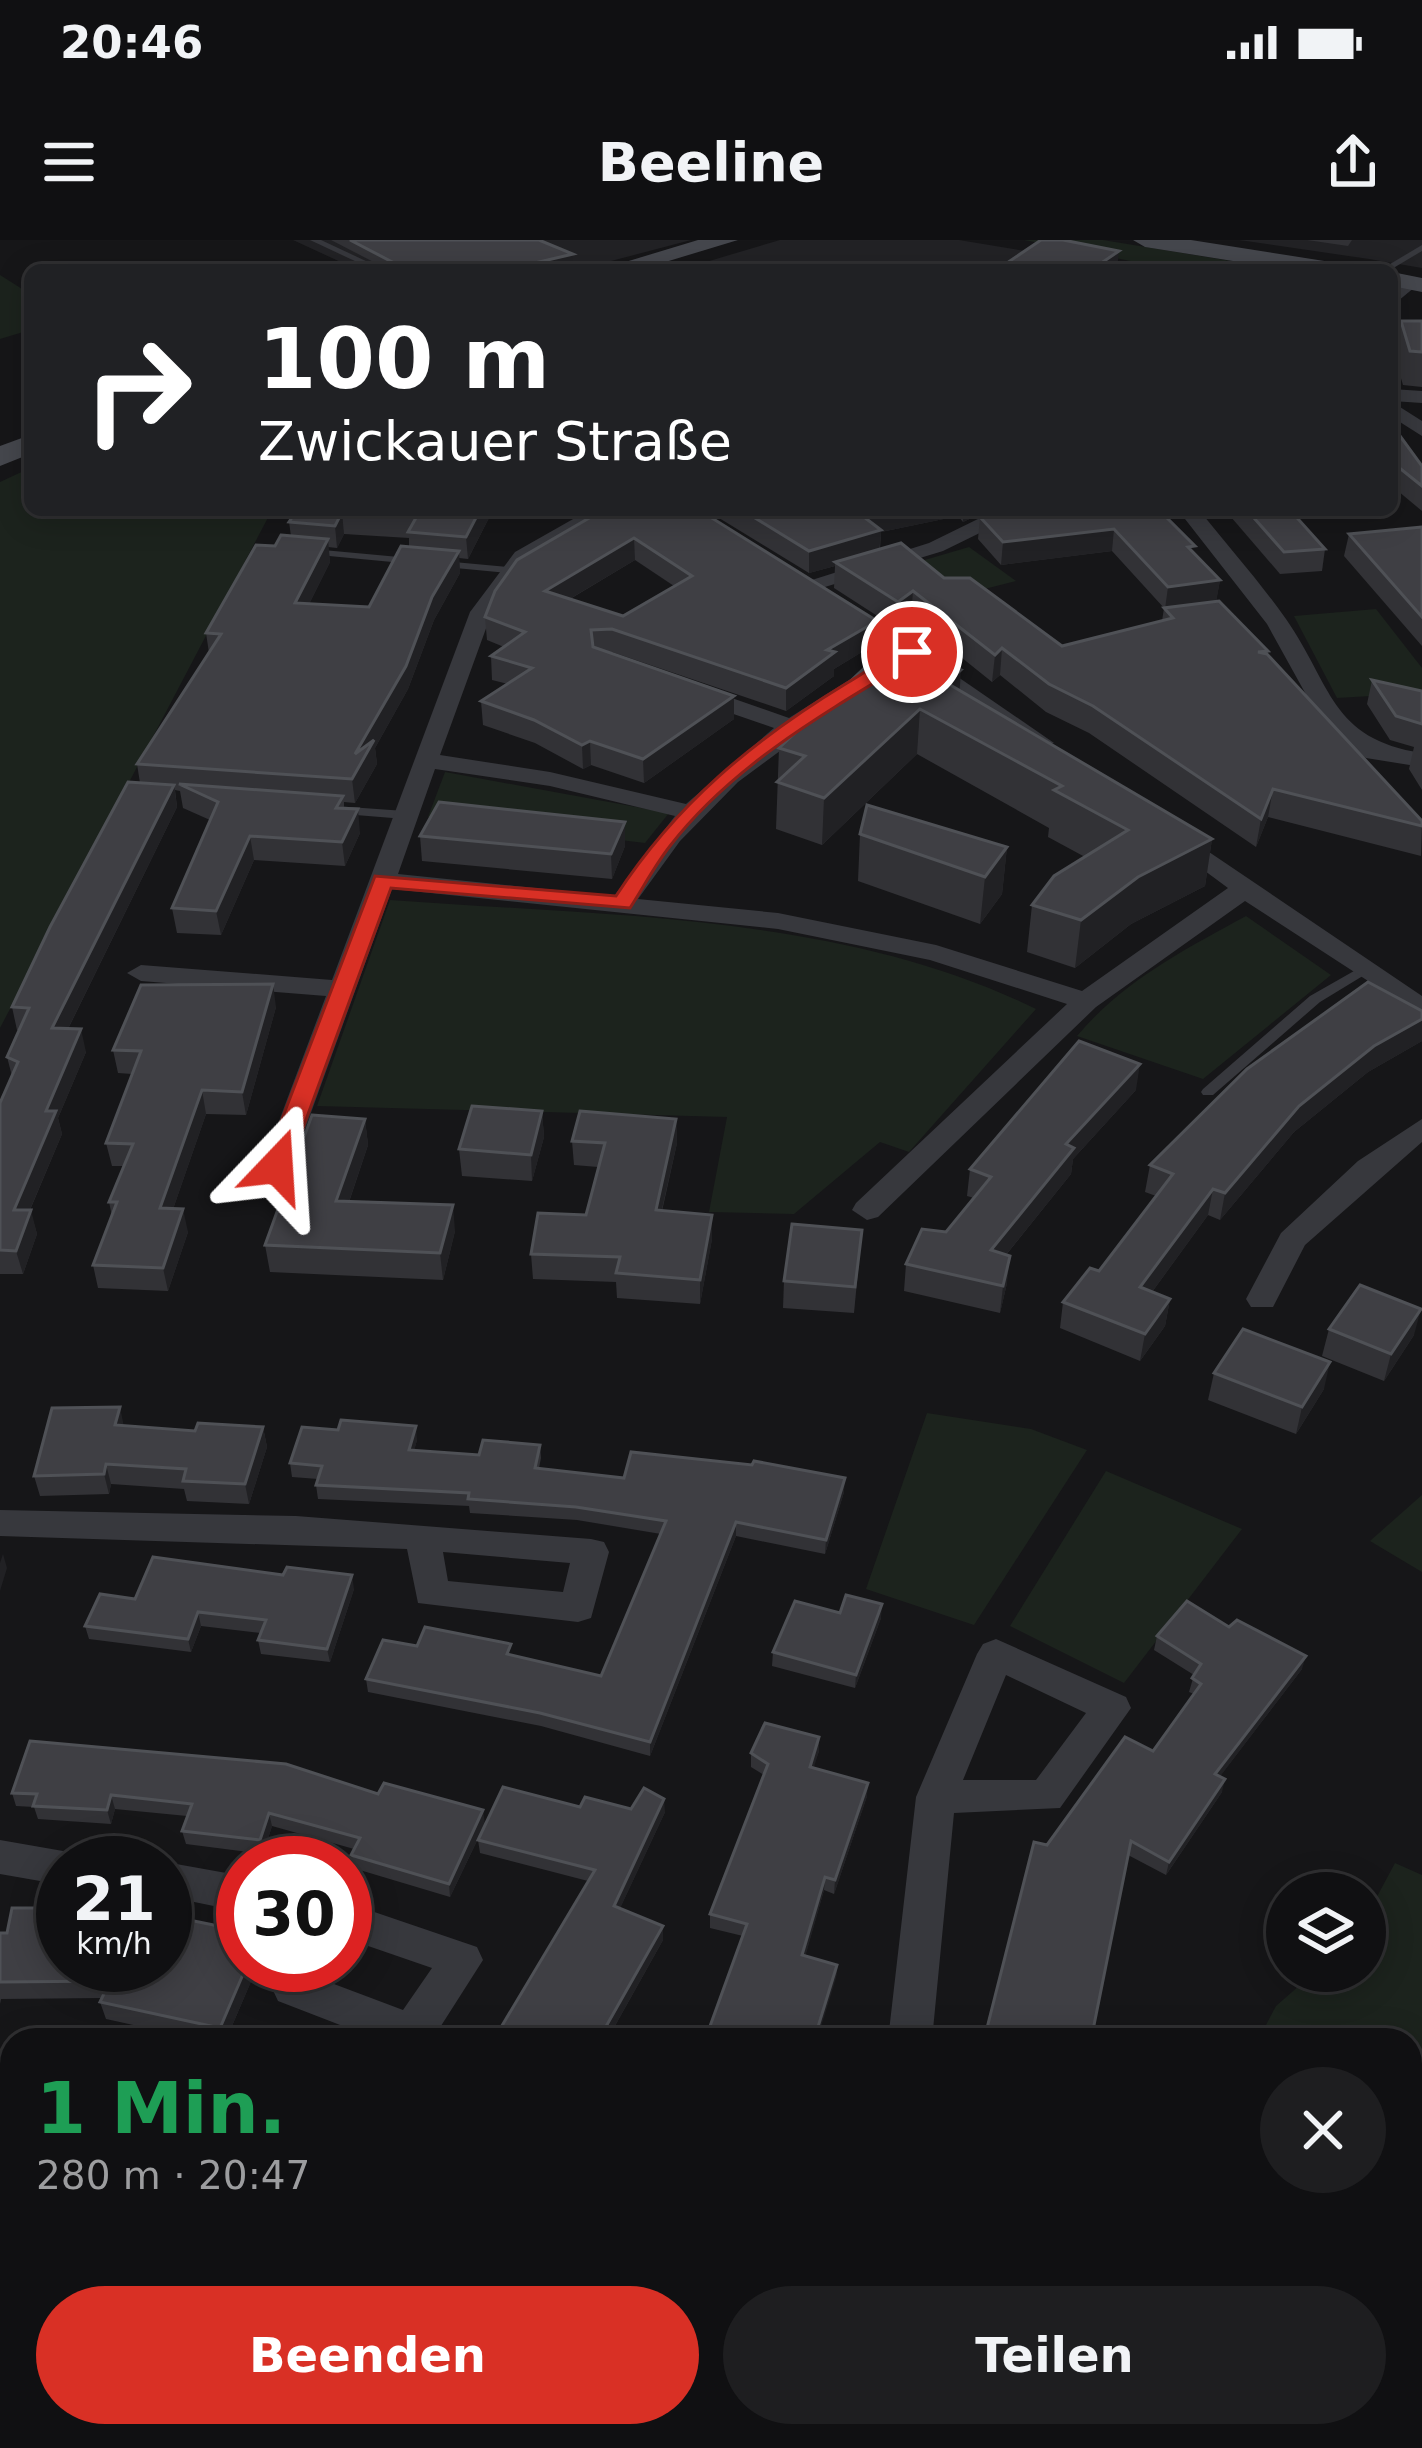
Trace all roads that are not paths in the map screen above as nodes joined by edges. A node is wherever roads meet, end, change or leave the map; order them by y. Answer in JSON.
{"nodes":[{"id":1,"x":314,"y":240,"type":"edge"},
{"id":2,"x":726,"y":240,"type":"edge"},
{"id":3,"x":1145,"y":240,"type":"edge"},
{"id":4,"x":1418,"y":250,"type":"edge"},
{"id":5,"x":1264,"y":258,"type":"junction"},
{"id":6,"x":368,"y":264,"type":"edge"},
{"id":7,"x":634,"y":264,"type":"edge"},
{"id":8,"x":1286,"y":264,"type":"edge"},
{"id":9,"x":1300,"y":264,"type":"edge"},
{"id":10,"x":1412,"y":282,"type":"edge"},
{"id":11,"x":592,"y":516,"type":"edge"},
{"id":12,"x":1022,"y":516,"type":"edge"},
{"id":13,"x":1193,"y":516,"type":"edge"},
{"id":14,"x":307,"y":552,"type":"edge"},
{"id":15,"x":508,"y":570,"type":"junction"},
{"id":16,"x":912,"y":652,"type":"junction"},
{"id":17,"x":665,"y":682,"type":"edge"},
{"id":18,"x":790,"y":726,"type":"junction"},
{"id":19,"x":425,"y":760,"type":"junction"},
{"id":20,"x":1422,"y":760,"type":"edge"},
{"id":21,"x":1071,"y":763,"type":"edge"},
{"id":22,"x":320,"y":809,"type":"edge"},
{"id":23,"x":688,"y":812,"type":"junction"},
{"id":24,"x":405,"y":815,"type":"junction"},
{"id":25,"x":1149,"y":818,"type":"edge"},
{"id":26,"x":383,"y":880,"type":"junction"},
{"id":27,"x":1247,"y":887,"type":"junction"},
{"id":28,"x":622,"y":903,"type":"junction"},
{"id":29,"x":1361,"y":971,"type":"junction"},
{"id":30,"x":141,"y":973,"type":"dead end"},
{"id":31,"x":341,"y":988,"type":"junction"},
{"id":32,"x":1086,"y":1001,"type":"junction"},
{"id":33,"x":1422,"y":1008,"type":"edge"},
{"id":34,"x":1208,"y":1092,"type":"dead end"},
{"id":35,"x":1422,"y":1128,"type":"edge"},
{"id":36,"x":268,"y":1190,"type":"dead end"},
{"id":37,"x":867,"y":1210,"type":"dead end"},
{"id":38,"x":1262,"y":1299,"type":"dead end"},
{"id":39,"x":0,"y":1523,"type":"edge"},
{"id":40,"x":423,"y":1537,"type":"dead end"},
{"id":41,"x":936,"y":1797,"type":"junction"},
{"id":42,"x":0,"y":1857,"type":"edge"},
{"id":43,"x":36,"y":1863,"type":"edge"},
{"id":44,"x":372,"y":1929,"type":"edge"},
{"id":45,"x":304,"y":1992,"type":"edge"},
{"id":46,"x":401,"y":2028,"type":"edge"},
{"id":47,"x":415,"y":2028,"type":"edge"},
{"id":48,"x":911,"y":2028,"type":"edge"}],
"edges":[{"from":1,"to":6,"type":"lane"},
{"from":2,"to":7,"type":"main road"},
{"from":3,"to":5,"type":"main road"},
{"from":4,"to":10,"type":"lane"},
{"from":5,"to":8,"type":"street"},
{"from":5,"to":9,"type":"main road"},
{"from":11,"to":15,"type":"street"},
{"from":12,"to":16,"type":"street"},
{"from":13,"to":20,"type":"street"},
{"from":14,"to":15,"type":"lane"},
{"from":15,"to":19,"type":"street"},
{"from":16,"to":18,"type":"street"},
{"from":16,"to":21,"type":"street"},
{"from":17,"to":18,"type":"street"},
{"from":18,"to":23,"type":"street"},
{"from":19,"to":23,"type":"street"},
{"from":19,"to":24,"type":"street"},
{"from":22,"to":24,"type":"lane"},
{"from":23,"to":28,"type":"street"},
{"from":24,"to":26,"type":"street"},
{"from":25,"to":27,"type":"street"},
{"from":26,"to":28,"type":"street"},
{"from":26,"to":31,"type":"street"},
{"from":27,"to":29,"type":"street"},
{"from":27,"to":32,"type":"street"},
{"from":28,"to":32,"type":"street"},
{"from":29,"to":33,"type":"street"},
{"from":29,"to":34,"type":"lane"},
{"from":30,"to":31,"type":"street"},
{"from":31,"to":36,"type":"street"},
{"from":32,"to":37,"type":"street"},
{"from":35,"to":38,"type":"street"},
{"from":39,"to":40,"type":"street"},
{"from":41,"to":41,"type":"street"},
{"from":41,"to":48,"type":"street"},
{"from":42,"to":43,"type":"street"},
{"from":44,"to":47,"type":"street"},
{"from":45,"to":46,"type":"street"}]}
